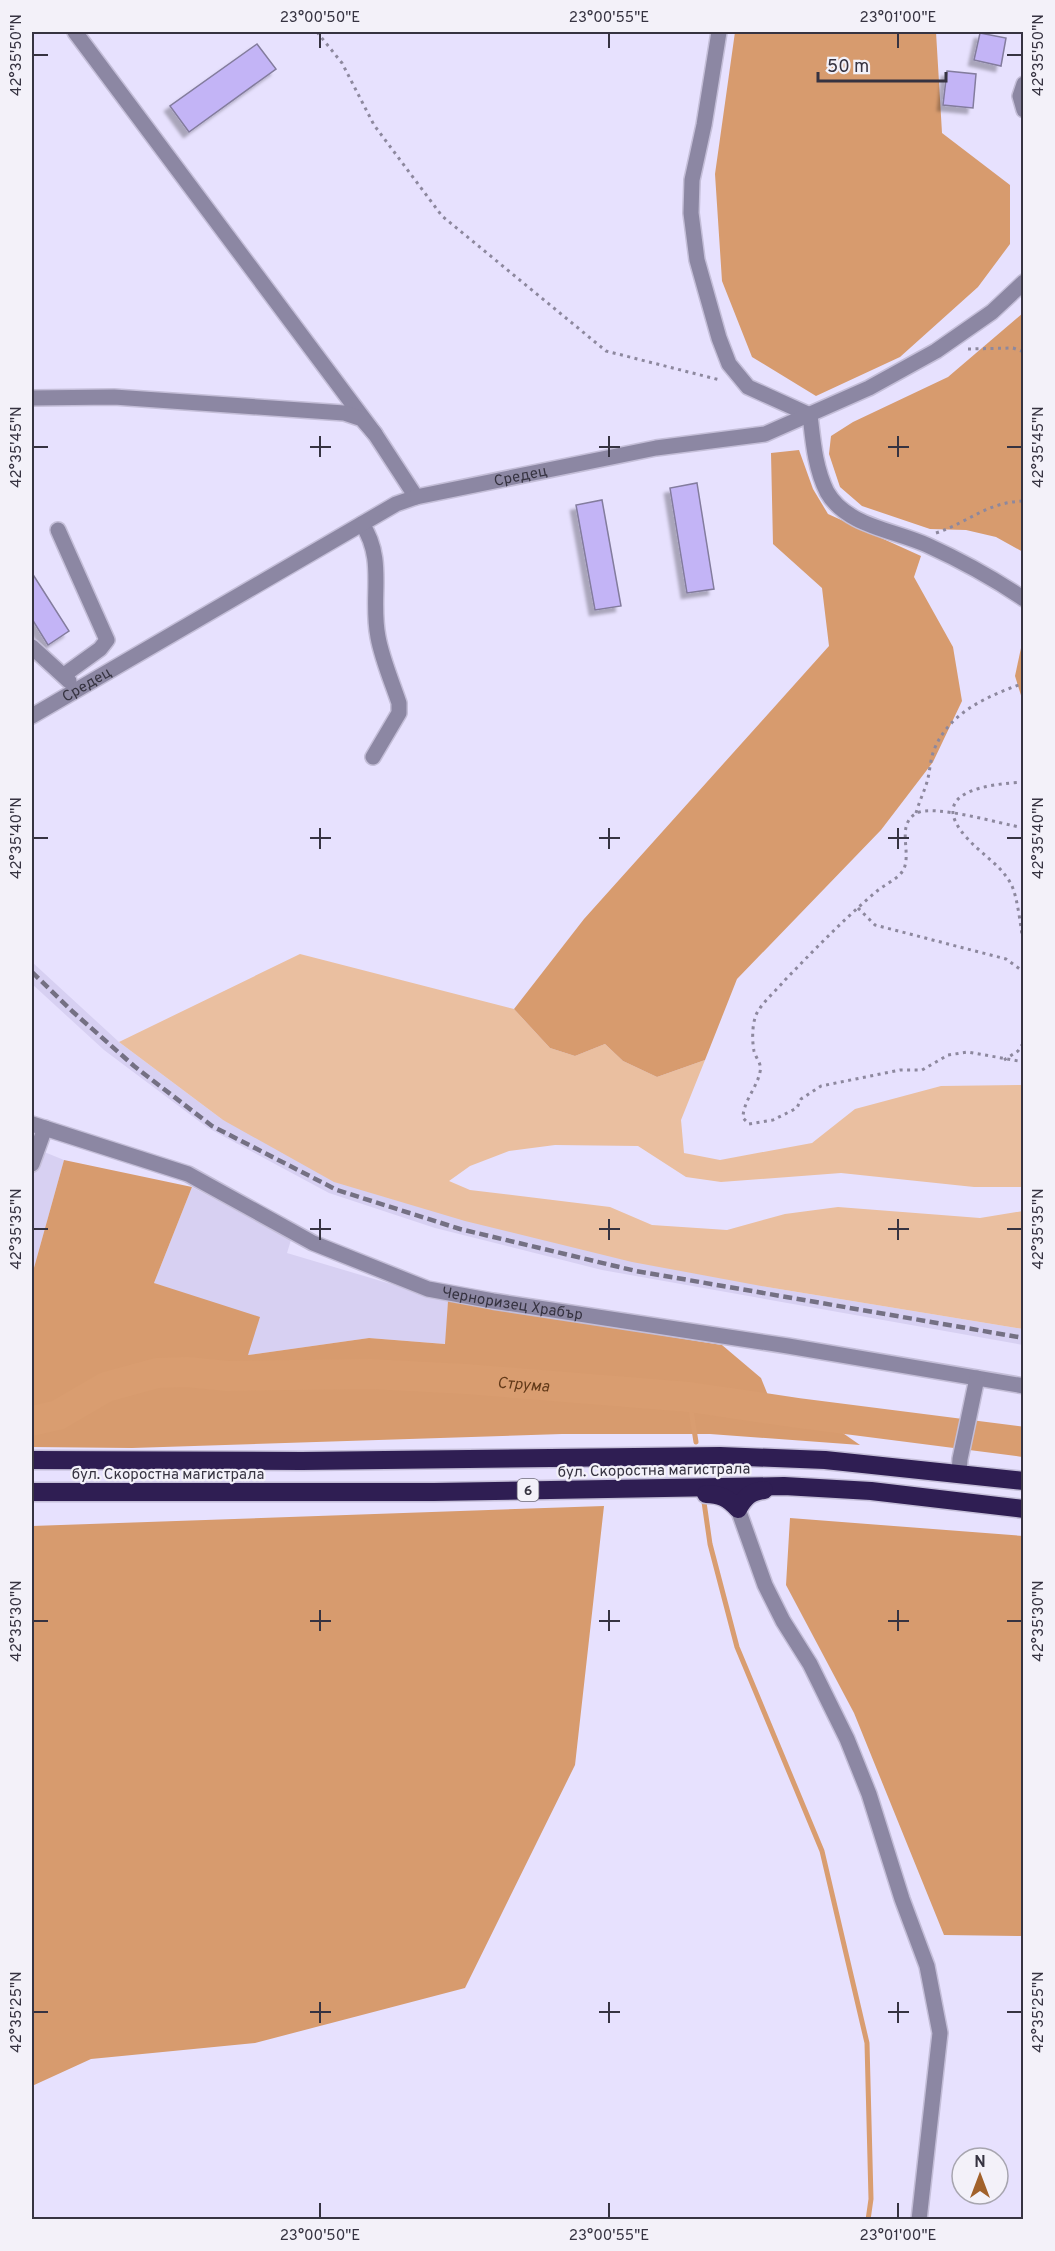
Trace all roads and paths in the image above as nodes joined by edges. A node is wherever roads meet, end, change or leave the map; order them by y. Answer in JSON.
{"nodes":[{"id":1,"x":75,"y":32,"type":"edge"},
{"id":2,"x":317,"y":32,"type":"edge"},
{"id":3,"x":719,"y":32,"type":"edge"},
{"id":4,"x":1023,"y":84,"type":"edge"},
{"id":5,"x":1023,"y":110,"type":"edge"},
{"id":6,"x":1023,"y":282,"type":"edge"},
{"id":7,"x":1023,"y":350,"type":"edge"},
{"id":8,"x":936,"y":351,"type":"junction"},
{"id":9,"x":748,"y":387,"type":"junction"},
{"id":10,"x":32,"y":398,"type":"edge"},
{"id":11,"x":810,"y":416,"type":"junction"},
{"id":12,"x":375,"y":434,"type":"junction"},
{"id":13,"x":416,"y":497,"type":"junction"},
{"id":14,"x":1023,"y":501,"type":"edge"},
{"id":15,"x":362,"y":524,"type":"junction"},
{"id":16,"x":58,"y":530,"type":"dead end"},
{"id":17,"x":931,"y":534,"type":"dead end"},
{"id":18,"x":1023,"y":599,"type":"edge"},
{"id":19,"x":32,"y":647,"type":"edge"},
{"id":20,"x":64,"y":675,"type":"junction"},
{"id":21,"x":1023,"y":683,"type":"edge"},
{"id":22,"x":76,"y":690,"type":"junction"},
{"id":23,"x":32,"y":716,"type":"edge"},
{"id":24,"x":373,"y":757,"type":"dead end"},
{"id":25,"x":1023,"y":782,"type":"edge"},
{"id":26,"x":954,"y":813,"type":"junction"},
{"id":27,"x":915,"y":814,"type":"junction"},
{"id":28,"x":1023,"y":828,"type":"edge"},
{"id":29,"x":858,"y":908,"type":"junction"},
{"id":30,"x":1023,"y":947,"type":"edge"},
{"id":31,"x":1023,"y":972,"type":"edge"},
{"id":32,"x":1023,"y":1042,"type":"edge"},
{"id":33,"x":1004,"y":1060,"type":"junction"},
{"id":34,"x":1023,"y":1062,"type":"edge"},
{"id":35,"x":38,"y":1126,"type":"edge"},
{"id":36,"x":32,"y":1164,"type":"edge"},
{"id":37,"x":977,"y":1378,"type":"junction"},
{"id":38,"x":1023,"y":1386,"type":"edge"},
{"id":39,"x":32,"y":1460,"type":"edge"},
{"id":40,"x":960,"y":1466,"type":"junction"},
{"id":41,"x":1023,"y":1481,"type":"edge"},
{"id":42,"x":784,"y":1486,"type":"junction"},
{"id":43,"x":584,"y":1489,"type":"junction"},
{"id":44,"x":32,"y":1492,"type":"edge"},
{"id":45,"x":738,"y":1509,"type":"junction"},
{"id":46,"x":1023,"y":1509,"type":"edge"},
{"id":47,"x":919,"y":2220,"type":"edge"}],
"edges":[{"from":1,"to":12,"type":"street"},
{"from":2,"to":9,"type":"path"},
{"from":3,"to":9,"type":"street"},
{"from":4,"to":5,"type":"street"},
{"from":6,"to":8,"type":"street","name":"Средец"},
{"from":7,"to":8,"type":"path"},
{"from":8,"to":11,"type":"street","name":"Средец"},
{"from":9,"to":11,"type":"street"},
{"from":10,"to":12,"type":"street"},
{"from":11,"to":13,"type":"street","name":"Средец"},
{"from":11,"to":18,"type":"street"},
{"from":12,"to":13,"type":"street"},
{"from":13,"to":15,"type":"street","name":"Средец"},
{"from":14,"to":17,"type":"path"},
{"from":15,"to":22,"type":"street","name":"Средец"},
{"from":15,"to":24,"type":"street"},
{"from":16,"to":20,"type":"street"},
{"from":19,"to":20,"type":"street"},
{"from":20,"to":22,"type":"street"},
{"from":21,"to":27,"type":"path"},
{"from":22,"to":23,"type":"street","name":"Средец"},
{"from":25,"to":26,"type":"path"},
{"from":26,"to":27,"type":"path"},
{"from":26,"to":28,"type":"path"},
{"from":26,"to":30,"type":"path"},
{"from":27,"to":29,"type":"path"},
{"from":29,"to":31,"type":"path"},
{"from":29,"to":33,"type":"path"},
{"from":32,"to":33,"type":"path"},
{"from":33,"to":34,"type":"path"},
{"from":35,"to":36,"type":"street"},
{"from":35,"to":37,"type":"street","name":"Черноризец Храбър"},
{"from":37,"to":38,"type":"street","name":"Черноризец Храбър"},
{"from":37,"to":40,"type":"street"},
{"from":39,"to":40,"type":"highway","name":"бул. Скоростна магистрала","number":"6"},
{"from":40,"to":41,"type":"highway","name":"бул. Скоростна магистрала","number":"6"},
{"from":42,"to":43,"type":"highway","name":"бул. Скоростна магистрала","number":"6"},
{"from":42,"to":45,"type":"highway"},
{"from":42,"to":46,"type":"highway","name":"бул. Скоростна магистрала","number":"6"},
{"from":43,"to":44,"type":"highway","name":"бул. Скоростна магистрала","number":"6"},
{"from":43,"to":45,"type":"highway"},
{"from":45,"to":47,"type":"street"}]}
